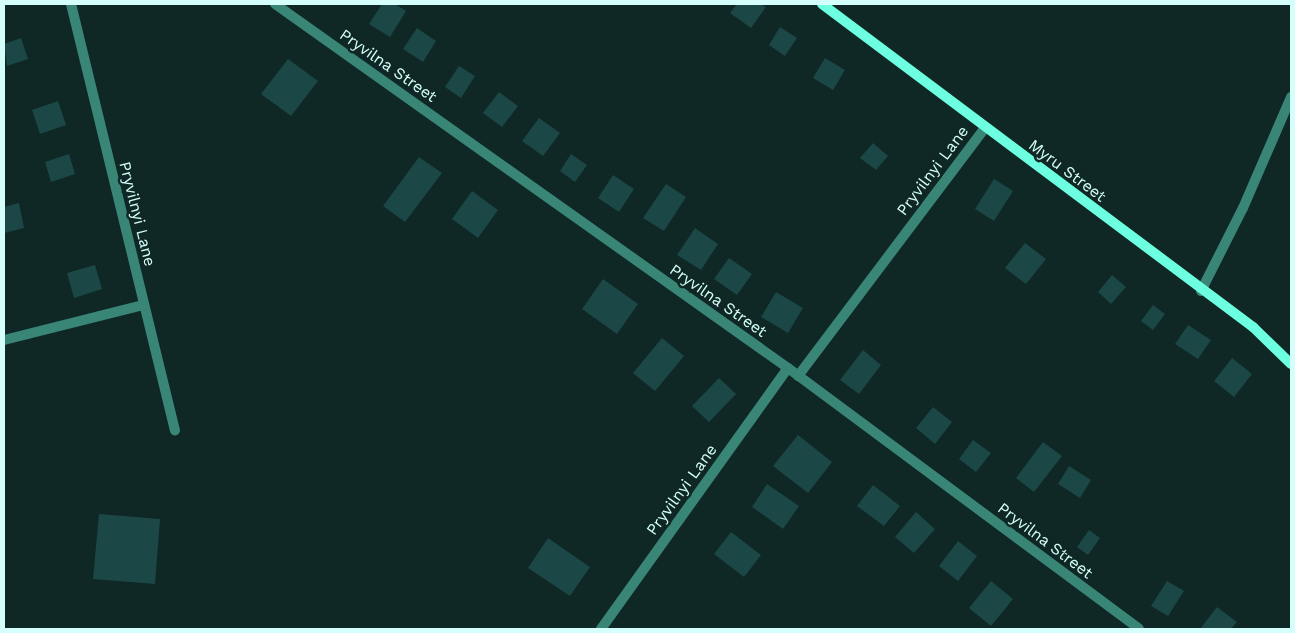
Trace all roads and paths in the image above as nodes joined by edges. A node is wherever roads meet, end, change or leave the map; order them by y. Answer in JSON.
{"nodes":[{"id":1,"x":71,"y":4,"type":"edge"},
{"id":2,"x":275,"y":4,"type":"edge"},
{"id":3,"x":822,"y":4,"type":"edge"},
{"id":4,"x":1291,"y":96,"type":"edge"},
{"id":5,"x":985,"y":128,"type":"junction"},
{"id":6,"x":1201,"y":291,"type":"junction"},
{"id":7,"x":143,"y":304,"type":"junction"},
{"id":8,"x":4,"y":340,"type":"edge"},
{"id":9,"x":1291,"y":364,"type":"edge"},
{"id":10,"x":788,"y":368,"type":"junction"},
{"id":11,"x":798,"y":376,"type":"junction"},
{"id":12,"x":175,"y":430,"type":"dead end"},
{"id":13,"x":602,"y":629,"type":"edge"},
{"id":14,"x":1139,"y":629,"type":"edge"}],
"edges":[{"from":1,"to":7,"type":"street","name":"Pryvilnyi Lane"},
{"from":2,"to":10,"type":"street","name":"Pryvilna Street"},
{"from":3,"to":5,"type":"street","name":"Myru Street"},
{"from":4,"to":6,"type":"street"},
{"from":5,"to":6,"type":"street","name":"Myru Street"},
{"from":5,"to":11,"type":"street","name":"Pryvilnyi Lane"},
{"from":6,"to":9,"type":"street","name":"Myru Street"},
{"from":7,"to":8,"type":"street"},
{"from":7,"to":12,"type":"street","name":"Pryvilnyi Lane"},
{"from":10,"to":11,"type":"street","name":"Pryvilna Street"},
{"from":10,"to":13,"type":"street","name":"Pryvilnyi Lane"},
{"from":11,"to":14,"type":"street","name":"Pryvilna Street"}]}
